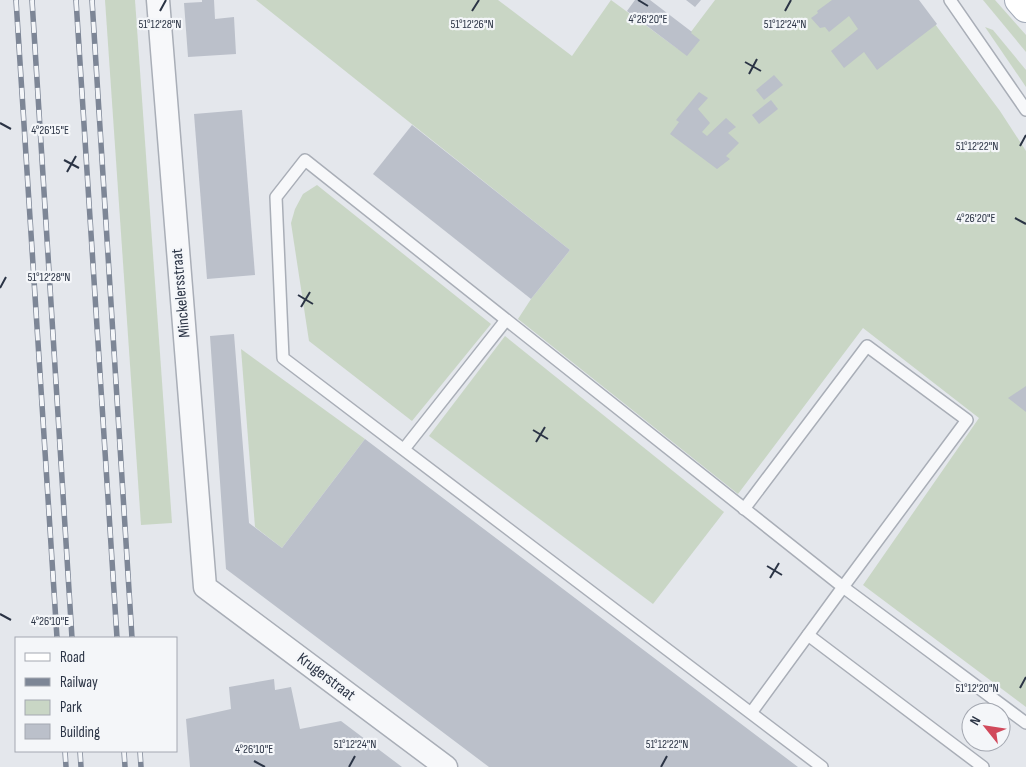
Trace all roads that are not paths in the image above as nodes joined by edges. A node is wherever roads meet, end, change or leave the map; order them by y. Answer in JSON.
{"nodes":[{"id":1,"x":158,"y":0,"type":"edge"},
{"id":2,"x":950,"y":0,"type":"edge"},
{"id":3,"x":1019,"y":0,"type":"edge"},
{"id":4,"x":1026,"y":8,"type":"edge"},
{"id":5,"x":1026,"y":110,"type":"edge"},
{"id":6,"x":506,"y":320,"type":"junction"},
{"id":7,"x":404,"y":450,"type":"junction"},
{"id":8,"x":744,"y":509,"type":"junction"},
{"id":9,"x":205,"y":587,"type":"joint"},
{"id":10,"x":843,"y":588,"type":"junction"},
{"id":11,"x":808,"y":635,"type":"junction"},
{"id":12,"x":751,"y":713,"type":"junction"},
{"id":13,"x":1026,"y":723,"type":"edge"},
{"id":14,"x":446,"y":767,"type":"edge"},
{"id":15,"x":822,"y":767,"type":"edge"},
{"id":16,"x":983,"y":767,"type":"edge"}],
"edges":[{"from":1,"to":9,"type":"street","name":"Minckelersstraat"},
{"from":2,"to":5,"type":"lane"},
{"from":3,"to":4,"type":"main road"},
{"from":6,"to":7,"type":"lane"},
{"from":6,"to":7,"type":"lane"},
{"from":6,"to":8,"type":"lane"},
{"from":7,"to":12,"type":"lane"},
{"from":8,"to":10,"type":"lane"},
{"from":8,"to":10,"type":"lane"},
{"from":9,"to":14,"type":"street","name":"Krugerstraat"},
{"from":10,"to":11,"type":"lane"},
{"from":10,"to":13,"type":"lane"},
{"from":11,"to":12,"type":"lane"},
{"from":11,"to":16,"type":"lane"},
{"from":12,"to":15,"type":"lane"}]}
